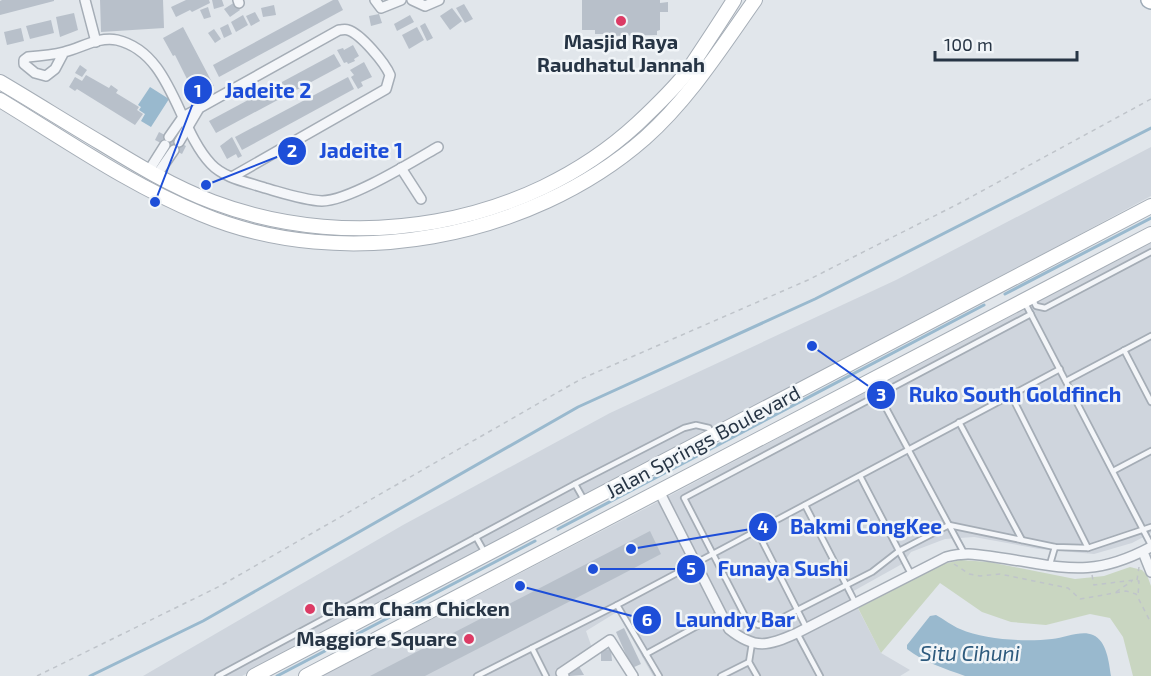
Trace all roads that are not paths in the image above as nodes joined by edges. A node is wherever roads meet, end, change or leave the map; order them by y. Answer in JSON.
{"nodes":[{"id":1,"x":85,"y":0,"type":"edge"},
{"id":2,"x":375,"y":0,"type":"edge"},
{"id":3,"x":401,"y":0,"type":"edge"},
{"id":4,"x":412,"y":0,"type":"edge"},
{"id":5,"x":439,"y":0,"type":"edge"},
{"id":6,"x":735,"y":0,"type":"edge"},
{"id":7,"x":755,"y":0,"type":"edge"},
{"id":8,"x":712,"y":33,"type":"junction"},
{"id":9,"x":96,"y":42,"type":"junction"},
{"id":10,"x":726,"y":42,"type":"junction"},
{"id":11,"x":64,"y":52,"type":"dead end"},
{"id":12,"x":0,"y":82,"type":"edge"},
{"id":13,"x":0,"y":100,"type":"edge"},
{"id":14,"x":198,"y":110,"type":"junction"},
{"id":15,"x":183,"y":117,"type":"junction"},
{"id":16,"x":189,"y":127,"type":"junction"},
{"id":17,"x":171,"y":144,"type":"junction"},
{"id":18,"x":438,"y":147,"type":"dead end"},
{"id":19,"x":401,"y":168,"type":"junction"},
{"id":20,"x":232,"y":177,"type":"junction"},
{"id":21,"x":150,"y":178,"type":"junction"},
{"id":22,"x":420,"y":199,"type":"dead end"},
{"id":23,"x":1151,"y":206,"type":"edge"},
{"id":24,"x":1151,"y":234,"type":"edge"},
{"id":25,"x":1151,"y":252,"type":"edge"},
{"id":26,"x":990,"y":290,"type":"junction"},
{"id":27,"x":1028,"y":298,"type":"junction"},
{"id":28,"x":1001,"y":312,"type":"junction"},
{"id":29,"x":1031,"y":314,"type":"junction"},
{"id":30,"x":1151,"y":336,"type":"edge"},
{"id":31,"x":1124,"y":350,"type":"junction"},
{"id":32,"x":1060,"y":369,"type":"junction"},
{"id":33,"x":871,"y":380,"type":"junction"},
{"id":34,"x":1066,"y":381,"type":"junction"},
{"id":35,"x":879,"y":395,"type":"junction"},
{"id":36,"x":1011,"y":395,"type":"junction"},
{"id":37,"x":1151,"y":402,"type":"edge"},
{"id":38,"x":959,"y":422,"type":"junction"},
{"id":39,"x":711,"y":432,"type":"junction"},
{"id":40,"x":908,"y":449,"type":"junction"},
{"id":41,"x":1151,"y":451,"type":"edge"},
{"id":42,"x":1113,"y":471,"type":"junction"},
{"id":43,"x":860,"y":476,"type":"junction"},
{"id":44,"x":575,"y":484,"type":"junction"},
{"id":45,"x":659,"y":491,"type":"junction"},
{"id":46,"x":586,"y":504,"type":"junction"},
{"id":47,"x":805,"y":505,"type":"junction"},
{"id":48,"x":949,"y":525,"type":"junction"},
{"id":49,"x":542,"y":527,"type":"junction"},
{"id":50,"x":1151,"y":527,"type":"edge"},
{"id":51,"x":757,"y":531,"type":"junction"},
{"id":52,"x":1144,"y":531,"type":"junction"},
{"id":53,"x":476,"y":537,"type":"junction"},
{"id":54,"x":1022,"y":540,"type":"junction"},
{"id":55,"x":553,"y":546,"type":"junction"},
{"id":56,"x":1054,"y":547,"type":"junction"},
{"id":57,"x":1088,"y":548,"type":"junction"},
{"id":58,"x":1148,"y":548,"type":"edge"},
{"id":59,"x":899,"y":550,"type":"junction"},
{"id":60,"x":964,"y":552,"type":"junction"},
{"id":61,"x":486,"y":555,"type":"junction"},
{"id":62,"x":713,"y":555,"type":"junction"},
{"id":63,"x":696,"y":563,"type":"junction"},
{"id":64,"x":1049,"y":565,"type":"junction"},
{"id":65,"x":1151,"y":572,"type":"edge"},
{"id":66,"x":911,"y":574,"type":"junction"},
{"id":67,"x":846,"y":585,"type":"junction"},
{"id":68,"x":855,"y":602,"type":"junction"},
{"id":69,"x":617,"y":604,"type":"junction"},
{"id":70,"x":797,"y":610,"type":"junction"},
{"id":71,"x":721,"y":613,"type":"junction"},
{"id":72,"x":806,"y":628,"type":"junction"},
{"id":73,"x":797,"y":633,"type":"junction"},
{"id":74,"x":752,"y":643,"type":"junction"},
{"id":75,"x":532,"y":648,"type":"junction"},
{"id":76,"x":646,"y":654,"type":"junction"},
{"id":77,"x":749,"y":662,"type":"junction"},
{"id":78,"x":233,"y":668,"type":"junction"},
{"id":79,"x":491,"y":669,"type":"junction"},
{"id":80,"x":218,"y":676,"type":"edge"},
{"id":81,"x":237,"y":676,"type":"edge"},
{"id":82,"x":254,"y":676,"type":"edge"},
{"id":83,"x":306,"y":676,"type":"edge"},
{"id":84,"x":477,"y":676,"type":"edge"},
{"id":85,"x":494,"y":676,"type":"edge"},
{"id":86,"x":546,"y":676,"type":"edge"},
{"id":87,"x":564,"y":676,"type":"edge"},
{"id":88,"x":633,"y":676,"type":"edge"},
{"id":89,"x":659,"y":676,"type":"edge"},
{"id":90,"x":721,"y":676,"type":"edge"},
{"id":91,"x":757,"y":676,"type":"edge"},
{"id":92,"x":820,"y":676,"type":"edge"}],
"edges":[{"from":1,"to":9,"type":"street"},
{"from":2,"to":3,"type":"street"},
{"from":4,"to":5,"type":"street"},
{"from":6,"to":8,"type":"main road"},
{"from":7,"to":10,"type":"main road"},
{"from":8,"to":10,"type":"main road"},
{"from":8,"to":21,"type":"main road"},
{"from":9,"to":11,"type":"street"},
{"from":9,"to":15,"type":"street"},
{"from":10,"to":21,"type":"main road"},
{"from":12,"to":21,"type":"main road"},
{"from":13,"to":21,"type":"main road"},
{"from":14,"to":15,"type":"street"},
{"from":14,"to":16,"type":"street"},
{"from":14,"to":20,"type":"street"},
{"from":15,"to":16,"type":"street"},
{"from":15,"to":17,"type":"street"},
{"from":16,"to":17,"type":"street"},
{"from":16,"to":20,"type":"street"},
{"from":17,"to":21,"type":"street"},
{"from":18,"to":19,"type":"street"},
{"from":19,"to":20,"type":"street"},
{"from":19,"to":22,"type":"street"},
{"from":23,"to":26,"type":"main road","name":"Jalan Springs Boulevard"},
{"from":24,"to":27,"type":"main road","name":"Jalan Springs Boulevard"},
{"from":25,"to":27,"type":"lane"},
{"from":26,"to":28,"type":"main road"},
{"from":26,"to":39,"type":"main road","name":"Jalan Springs Boulevard"},
{"from":27,"to":28,"type":"main road","name":"Jalan Springs Boulevard"},
{"from":27,"to":29,"type":"lane"},
{"from":28,"to":33,"type":"main road","name":"Jalan Springs Boulevard"},
{"from":29,"to":32,"type":"lane"},
{"from":29,"to":35,"type":"lane"},
{"from":30,"to":31,"type":"lane"},
{"from":31,"to":34,"type":"lane"},
{"from":31,"to":37,"type":"lane"},
{"from":32,"to":34,"type":"lane"},
{"from":32,"to":36,"type":"lane"},
{"from":33,"to":35,"type":"lane"},
{"from":33,"to":45,"type":"main road","name":"Jalan Springs Boulevard"},
{"from":34,"to":42,"type":"lane"},
{"from":35,"to":40,"type":"lane"},
{"from":35,"to":62,"type":"lane"},
{"from":36,"to":38,"type":"lane"},
{"from":36,"to":57,"type":"lane"},
{"from":38,"to":40,"type":"lane"},
{"from":38,"to":54,"type":"lane"},
{"from":39,"to":44,"type":"lane"},
{"from":39,"to":46,"type":"main road","name":"Jalan Springs Boulevard"},
{"from":40,"to":43,"type":"lane"},
{"from":40,"to":48,"type":"lane"},
{"from":41,"to":42,"type":"lane"},
{"from":42,"to":52,"type":"lane"},
{"from":43,"to":47,"type":"lane"},
{"from":43,"to":59,"type":"lane"},
{"from":44,"to":46,"type":"lane"},
{"from":44,"to":53,"type":"lane"},
{"from":45,"to":55,"type":"main road","name":"Jalan Springs Boulevard"},
{"from":45,"to":63,"type":"street"},
{"from":46,"to":49,"type":"main road","name":"Jalan Springs Boulevard"},
{"from":47,"to":51,"type":"lane"},
{"from":47,"to":67,"type":"lane"},
{"from":48,"to":54,"type":"lane"},
{"from":48,"to":59,"type":"lane"},
{"from":48,"to":60,"type":"lane"},
{"from":49,"to":55,"type":"main road"},
{"from":49,"to":61,"type":"main road","name":"Jalan Springs Boulevard"},
{"from":50,"to":52,"type":"lane"},
{"from":51,"to":62,"type":"lane"},
{"from":51,"to":70,"type":"lane"},
{"from":52,"to":57,"type":"lane"},
{"from":52,"to":58,"type":"lane"},
{"from":53,"to":61,"type":"lane"},
{"from":53,"to":78,"type":"lane"},
{"from":54,"to":56,"type":"lane"},
{"from":55,"to":83,"type":"main road","name":"Jalan Springs Boulevard"},
{"from":56,"to":57,"type":"lane"},
{"from":56,"to":64,"type":"lane"},
{"from":58,"to":64,"type":"street"},
{"from":58,"to":65,"type":"street"},
{"from":59,"to":66,"type":"lane"},
{"from":59,"to":67,"type":"lane"},
{"from":60,"to":64,"type":"street"},
{"from":60,"to":66,"type":"street"},
{"from":61,"to":82,"type":"main road","name":"Jalan Springs Boulevard"},
{"from":62,"to":63,"type":"lane"},
{"from":62,"to":70,"type":"lane"},
{"from":63,"to":69,"type":"lane"},
{"from":63,"to":71,"type":"street"},
{"from":66,"to":68,"type":"street"},
{"from":67,"to":68,"type":"lane"},
{"from":67,"to":70,"type":"lane"},
{"from":68,"to":72,"type":"street"},
{"from":69,"to":75,"type":"lane"},
{"from":69,"to":76,"type":"lane"},
{"from":70,"to":72,"type":"lane"},
{"from":71,"to":74,"type":"street"},
{"from":71,"to":76,"type":"lane"},
{"from":72,"to":73,"type":"street"},
{"from":73,"to":74,"type":"street"},
{"from":73,"to":92,"type":"lane"},
{"from":74,"to":77,"type":"lane"},
{"from":75,"to":79,"type":"lane"},
{"from":75,"to":86,"type":"lane"},
{"from":76,"to":89,"type":"lane"},
{"from":77,"to":90,"type":"lane"},
{"from":77,"to":91,"type":"lane"},
{"from":78,"to":80,"type":"lane"},
{"from":78,"to":81,"type":"lane"},
{"from":79,"to":84,"type":"lane"},
{"from":79,"to":85,"type":"lane"},
{"from":87,"to":88,"type":"street"}]}
